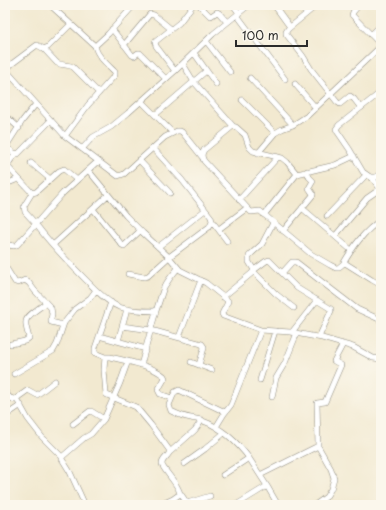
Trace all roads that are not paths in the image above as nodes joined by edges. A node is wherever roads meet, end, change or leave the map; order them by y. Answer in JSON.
{"nodes":[{"id":1,"x":50,"y":5,"type":"edge"},
{"id":2,"x":134,"y":5,"type":"edge"},
{"id":3,"x":193,"y":5,"type":"edge"},
{"id":4,"x":199,"y":5,"type":"edge"},
{"id":5,"x":233,"y":5,"type":"edge"},
{"id":6,"x":249,"y":5,"type":"edge"},
{"id":7,"x":274,"y":5,"type":"edge"},
{"id":8,"x":317,"y":5,"type":"edge"},
{"id":9,"x":360,"y":5,"type":"edge"},
{"id":10,"x":238,"y":14,"type":"junction"},
{"id":11,"x":227,"y":22,"type":"junction"},
{"id":12,"x":71,"y":24,"type":"junction"},
{"id":13,"x":381,"y":25,"type":"edge"},
{"id":14,"x":290,"y":27,"type":"junction"},
{"id":15,"x":171,"y":29,"type":"junction"},
{"id":16,"x":112,"y":30,"type":"junction"},
{"id":17,"x":371,"y":35,"type":"junction"},
{"id":18,"x":206,"y":41,"type":"junction"},
{"id":19,"x":124,"y":45,"type":"junction"},
{"id":20,"x":95,"y":46,"type":"junction"},
{"id":21,"x":381,"y":46,"type":"edge"},
{"id":22,"x":44,"y":49,"type":"junction"},
{"id":23,"x":194,"y":53,"type":"junction"},
{"id":24,"x":183,"y":64,"type":"junction"},
{"id":25,"x":5,"y":69,"type":"edge"},
{"id":26,"x":175,"y":71,"type":"junction"},
{"id":27,"x":206,"y":71,"type":"junction"},
{"id":28,"x":230,"y":72,"type":"dead end"},
{"id":29,"x":166,"y":78,"type":"junction"},
{"id":30,"x":250,"y":78,"type":"dead end"},
{"id":31,"x":285,"y":79,"type":"dead end"},
{"id":32,"x":194,"y":82,"type":"junction"},
{"id":33,"x":216,"y":84,"type":"dead end"},
{"id":34,"x":295,"y":84,"type":"dead end"},
{"id":35,"x":381,"y":92,"type":"edge"},
{"id":36,"x":99,"y":93,"type":"junction"},
{"id":37,"x":330,"y":95,"type":"junction"},
{"id":38,"x":242,"y":100,"type":"dead end"},
{"id":39,"x":141,"y":101,"type":"junction"},
{"id":40,"x":36,"y":104,"type":"junction"},
{"id":41,"x":316,"y":108,"type":"junction"},
{"id":42,"x":361,"y":108,"type":"junction"},
{"id":43,"x":156,"y":115,"type":"junction"},
{"id":44,"x":6,"y":118,"type":"edge"},
{"id":45,"x":51,"y":120,"type":"junction"},
{"id":46,"x":293,"y":125,"type":"junction"},
{"id":47,"x":233,"y":126,"type":"junction"},
{"id":48,"x":18,"y":128,"type":"junction"},
{"id":49,"x":173,"y":133,"type":"junction"},
{"id":50,"x":275,"y":133,"type":"junction"},
{"id":51,"x":65,"y":136,"type":"junction"},
{"id":52,"x":5,"y":147,"type":"edge"},
{"id":53,"x":153,"y":148,"type":"junction"},
{"id":54,"x":82,"y":149,"type":"junction"},
{"id":55,"x":258,"y":153,"type":"junction"},
{"id":56,"x":16,"y":154,"type":"junction"},
{"id":57,"x":354,"y":156,"type":"junction"},
{"id":58,"x":278,"y":157,"type":"junction"},
{"id":59,"x":202,"y":158,"type":"junction"},
{"id":60,"x":139,"y":160,"type":"junction"},
{"id":61,"x":98,"y":161,"type":"junction"},
{"id":62,"x":31,"y":164,"type":"dead end"},
{"id":63,"x":88,"y":170,"type":"junction"},
{"id":64,"x":307,"y":171,"type":"junction"},
{"id":65,"x":297,"y":174,"type":"junction"},
{"id":66,"x":381,"y":174,"type":"edge"},
{"id":67,"x":368,"y":176,"type":"junction"},
{"id":68,"x":18,"y":178,"type":"junction"},
{"id":69,"x":50,"y":179,"type":"junction"},
{"id":70,"x":77,"y":180,"type":"junction"},
{"id":71,"x":6,"y":183,"type":"edge"},
{"id":72,"x":381,"y":189,"type":"edge"},
{"id":73,"x":32,"y":193,"type":"junction"},
{"id":74,"x":170,"y":193,"type":"dead end"},
{"id":75,"x":108,"y":195,"type":"junction"},
{"id":76,"x":239,"y":200,"type":"junction"},
{"id":77,"x":247,"y":208,"type":"junction"},
{"id":78,"x":302,"y":208,"type":"junction"},
{"id":79,"x":93,"y":210,"type":"junction"},
{"id":80,"x":205,"y":210,"type":"junction"},
{"id":81,"x":264,"y":215,"type":"junction"},
{"id":82,"x":327,"y":216,"type":"dead end"},
{"id":83,"x":381,"y":220,"type":"edge"},
{"id":84,"x":212,"y":221,"type":"junction"},
{"id":85,"x":273,"y":223,"type":"junction"},
{"id":86,"x":35,"y":225,"type":"junction"},
{"id":87,"x":219,"y":229,"type":"junction"},
{"id":88,"x":140,"y":231,"type":"junction"},
{"id":89,"x":283,"y":231,"type":"junction"},
{"id":90,"x":335,"y":236,"type":"junction"},
{"id":91,"x":227,"y":241,"type":"dead end"},
{"id":92,"x":53,"y":245,"type":"junction"},
{"id":93,"x":158,"y":247,"type":"junction"},
{"id":94,"x":5,"y":248,"type":"edge"},
{"id":95,"x":351,"y":250,"type":"junction"},
{"id":96,"x":169,"y":257,"type":"junction"},
{"id":97,"x":343,"y":264,"type":"junction"},
{"id":98,"x":5,"y":266,"type":"edge"},
{"id":99,"x":178,"y":268,"type":"junction"},
{"id":100,"x":254,"y":271,"type":"junction"},
{"id":101,"x":282,"y":273,"type":"junction"},
{"id":102,"x":128,"y":274,"type":"dead end"},
{"id":103,"x":201,"y":280,"type":"junction"},
{"id":104,"x":381,"y":285,"type":"edge"},
{"id":105,"x":96,"y":290,"type":"junction"},
{"id":106,"x":223,"y":297,"type":"junction"},
{"id":107,"x":317,"y":300,"type":"junction"},
{"id":108,"x":111,"y":302,"type":"junction"},
{"id":109,"x":46,"y":303,"type":"junction"},
{"id":110,"x":294,"y":308,"type":"dead end"},
{"id":111,"x":127,"y":309,"type":"junction"},
{"id":112,"x":5,"y":311,"type":"edge"},
{"id":113,"x":156,"y":311,"type":"junction"},
{"id":114,"x":5,"y":316,"type":"edge"},
{"id":115,"x":381,"y":320,"type":"edge"},
{"id":116,"x":63,"y":325,"type":"junction"},
{"id":117,"x":122,"y":326,"type":"junction"},
{"id":118,"x":151,"y":330,"type":"junction"},
{"id":119,"x":261,"y":330,"type":"junction"},
{"id":120,"x":275,"y":332,"type":"junction"},
{"id":121,"x":294,"y":333,"type":"junction"},
{"id":122,"x":100,"y":336,"type":"junction"},
{"id":123,"x":179,"y":337,"type":"junction"},
{"id":124,"x":319,"y":338,"type":"junction"},
{"id":125,"x":118,"y":341,"type":"junction"},
{"id":126,"x":11,"y":344,"type":"dead end"},
{"id":127,"x":343,"y":344,"type":"junction"},
{"id":128,"x":146,"y":349,"type":"junction"},
{"id":129,"x":105,"y":357,"type":"junction"},
{"id":130,"x":381,"y":359,"type":"edge"},
{"id":131,"x":128,"y":361,"type":"junction"},
{"id":132,"x":191,"y":362,"type":"dead end"},
{"id":133,"x":142,"y":365,"type":"junction"},
{"id":134,"x":199,"y":365,"type":"junction"},
{"id":135,"x":212,"y":370,"type":"dead end"},
{"id":136,"x":14,"y":374,"type":"dead end"},
{"id":137,"x":260,"y":380,"type":"dead end"},
{"id":138,"x":55,"y":381,"type":"dead end"},
{"id":139,"x":5,"y":392,"type":"edge"},
{"id":140,"x":114,"y":397,"type":"junction"},
{"id":141,"x":272,"y":397,"type":"dead end"},
{"id":142,"x":172,"y":398,"type":"junction"},
{"id":143,"x":14,"y":400,"type":"junction"},
{"id":144,"x":20,"y":405,"type":"junction"},
{"id":145,"x":224,"y":414,"type":"junction"},
{"id":146,"x":5,"y":416,"type":"edge"},
{"id":147,"x":104,"y":419,"type":"junction"},
{"id":148,"x":202,"y":420,"type":"junction"},
{"id":149,"x":73,"y":424,"type":"dead end"},
{"id":150,"x":216,"y":427,"type":"junction"},
{"id":151,"x":224,"y":433,"type":"junction"},
{"id":152,"x":318,"y":446,"type":"junction"},
{"id":153,"x":170,"y":452,"type":"junction"},
{"id":154,"x":62,"y":457,"type":"junction"},
{"id":155,"x":249,"y":458,"type":"junction"},
{"id":156,"x":184,"y":464,"type":"dead end"},
{"id":157,"x":223,"y":475,"type":"dead end"},
{"id":158,"x":260,"y":475,"type":"junction"},
{"id":159,"x":267,"y":486,"type":"junction"},
{"id":160,"x":180,"y":493,"type":"junction"},
{"id":161,"x":210,"y":496,"type":"dead end"},
{"id":162,"x":170,"y":503,"type":"edge"},
{"id":163,"x":236,"y":504,"type":"edge"},
{"id":164,"x":85,"y":505,"type":"edge"},
{"id":165,"x":160,"y":505,"type":"edge"},
{"id":166,"x":278,"y":505,"type":"edge"},
{"id":167,"x":314,"y":505,"type":"edge"}],
"edges":[{"from":1,"to":12,"type":"street"},
{"from":2,"to":16,"type":"street"},
{"from":3,"to":15,"type":"street"},
{"from":4,"to":11,"type":"street"},
{"from":5,"to":10,"type":"street"},
{"from":6,"to":10,"type":"street"},
{"from":7,"to":14,"type":"street"},
{"from":8,"to":14,"type":"street"},
{"from":9,"to":17,"type":"street"},
{"from":10,"to":11,"type":"street"},
{"from":10,"to":31,"type":"street"},
{"from":11,"to":18,"type":"street"},
{"from":12,"to":20,"type":"street"},
{"from":12,"to":22,"type":"street"},
{"from":13,"to":17,"type":"street"},
{"from":14,"to":37,"type":"street"},
{"from":15,"to":19,"type":"street"},
{"from":15,"to":26,"type":"street"},
{"from":16,"to":19,"type":"street"},
{"from":16,"to":20,"type":"street"},
{"from":17,"to":21,"type":"street"},
{"from":18,"to":23,"type":"street"},
{"from":18,"to":28,"type":"street"},
{"from":19,"to":29,"type":"street"},
{"from":20,"to":36,"type":"street"},
{"from":21,"to":37,"type":"street"},
{"from":22,"to":25,"type":"street"},
{"from":22,"to":36,"type":"street"},
{"from":23,"to":24,"type":"street"},
{"from":23,"to":27,"type":"street"},
{"from":24,"to":26,"type":"street"},
{"from":24,"to":32,"type":"street"},
{"from":25,"to":40,"type":"street"},
{"from":26,"to":29,"type":"street"},
{"from":27,"to":32,"type":"street"},
{"from":27,"to":33,"type":"street"},
{"from":29,"to":39,"type":"street"},
{"from":30,"to":46,"type":"street"},
{"from":32,"to":43,"type":"street"},
{"from":32,"to":47,"type":"street"},
{"from":34,"to":41,"type":"street"},
{"from":35,"to":42,"type":"street"},
{"from":36,"to":51,"type":"street"},
{"from":37,"to":41,"type":"street"},
{"from":37,"to":42,"type":"street"},
{"from":38,"to":50,"type":"street"},
{"from":39,"to":43,"type":"street"},
{"from":39,"to":54,"type":"street"},
{"from":40,"to":45,"type":"street"},
{"from":40,"to":48,"type":"street"},
{"from":41,"to":46,"type":"street"},
{"from":42,"to":57,"type":"street"},
{"from":43,"to":49,"type":"street"},
{"from":44,"to":48,"type":"street"},
{"from":45,"to":51,"type":"street"},
{"from":45,"to":56,"type":"street"},
{"from":46,"to":50,"type":"street"},
{"from":47,"to":55,"type":"street"},
{"from":47,"to":59,"type":"street"},
{"from":48,"to":52,"type":"street"},
{"from":49,"to":53,"type":"street"},
{"from":49,"to":59,"type":"street"},
{"from":50,"to":55,"type":"street"},
{"from":51,"to":54,"type":"street"},
{"from":52,"to":56,"type":"street"},
{"from":53,"to":60,"type":"street"},
{"from":53,"to":80,"type":"street"},
{"from":54,"to":61,"type":"street"},
{"from":55,"to":58,"type":"street"},
{"from":56,"to":68,"type":"street"},
{"from":57,"to":64,"type":"street"},
{"from":57,"to":67,"type":"street"},
{"from":58,"to":65,"type":"street"},
{"from":58,"to":76,"type":"street"},
{"from":59,"to":76,"type":"street"},
{"from":60,"to":61,"type":"street"},
{"from":60,"to":74,"type":"street"},
{"from":61,"to":63,"type":"street"},
{"from":62,"to":69,"type":"street"},
{"from":63,"to":70,"type":"street"},
{"from":63,"to":75,"type":"street"},
{"from":64,"to":65,"type":"street"},
{"from":64,"to":78,"type":"street"},
{"from":65,"to":81,"type":"street"},
{"from":66,"to":67,"type":"street"},
{"from":67,"to":72,"type":"street"},
{"from":67,"to":82,"type":"street"},
{"from":68,"to":71,"type":"street"},
{"from":68,"to":73,"type":"street"},
{"from":69,"to":70,"type":"street"},
{"from":69,"to":73,"type":"street"},
{"from":70,"to":86,"type":"street"},
{"from":72,"to":90,"type":"street"},
{"from":73,"to":86,"type":"street"},
{"from":75,"to":79,"type":"street"},
{"from":75,"to":88,"type":"street"},
{"from":76,"to":77,"type":"street"},
{"from":77,"to":81,"type":"street"},
{"from":77,"to":87,"type":"street"},
{"from":78,"to":89,"type":"street"},
{"from":78,"to":90,"type":"street"},
{"from":79,"to":88,"type":"street"},
{"from":79,"to":92,"type":"street"},
{"from":80,"to":84,"type":"street"},
{"from":80,"to":93,"type":"street"},
{"from":81,"to":85,"type":"street"},
{"from":83,"to":95,"type":"street"},
{"from":84,"to":87,"type":"street"},
{"from":84,"to":96,"type":"street"},
{"from":85,"to":89,"type":"street"},
{"from":85,"to":100,"type":"street"},
{"from":86,"to":92,"type":"street"},
{"from":86,"to":94,"type":"street"},
{"from":87,"to":91,"type":"street"},
{"from":88,"to":93,"type":"street"},
{"from":89,"to":97,"type":"street"},
{"from":90,"to":95,"type":"street"},
{"from":92,"to":105,"type":"street"},
{"from":93,"to":96,"type":"street"},
{"from":95,"to":97,"type":"street"},
{"from":96,"to":99,"type":"street"},
{"from":96,"to":102,"type":"street"},
{"from":97,"to":104,"type":"street"},
{"from":98,"to":109,"type":"street"},
{"from":99,"to":103,"type":"street"},
{"from":99,"to":113,"type":"street"},
{"from":100,"to":101,"type":"street"},
{"from":100,"to":106,"type":"street"},
{"from":100,"to":110,"type":"street"},
{"from":101,"to":107,"type":"street"},
{"from":101,"to":115,"type":"street"},
{"from":103,"to":106,"type":"street"},
{"from":103,"to":123,"type":"street"},
{"from":105,"to":108,"type":"street"},
{"from":105,"to":116,"type":"street"},
{"from":106,"to":119,"type":"street"},
{"from":107,"to":121,"type":"street"},
{"from":107,"to":124,"type":"street"},
{"from":108,"to":111,"type":"street"},
{"from":108,"to":122,"type":"street"},
{"from":109,"to":116,"type":"street"},
{"from":109,"to":126,"type":"street"},
{"from":111,"to":113,"type":"street"},
{"from":111,"to":117,"type":"street"},
{"from":112,"to":114,"type":"street"},
{"from":113,"to":118,"type":"street"},
{"from":116,"to":136,"type":"street"},
{"from":117,"to":118,"type":"street"},
{"from":117,"to":125,"type":"street"},
{"from":118,"to":123,"type":"street"},
{"from":118,"to":128,"type":"street"},
{"from":119,"to":120,"type":"street"},
{"from":119,"to":145,"type":"street"},
{"from":120,"to":121,"type":"street"},
{"from":120,"to":137,"type":"street"},
{"from":121,"to":124,"type":"street"},
{"from":121,"to":141,"type":"street"},
{"from":122,"to":125,"type":"street"},
{"from":122,"to":129,"type":"street"},
{"from":123,"to":134,"type":"street"},
{"from":124,"to":127,"type":"street"},
{"from":125,"to":128,"type":"street"},
{"from":127,"to":130,"type":"street"},
{"from":127,"to":152,"type":"street"},
{"from":128,"to":133,"type":"street"},
{"from":129,"to":131,"type":"street"},
{"from":129,"to":140,"type":"street"},
{"from":131,"to":133,"type":"street"},
{"from":131,"to":140,"type":"street"},
{"from":132,"to":134,"type":"street"},
{"from":133,"to":142,"type":"street"},
{"from":134,"to":135,"type":"street"},
{"from":138,"to":143,"type":"street"},
{"from":139,"to":143,"type":"street"},
{"from":140,"to":147,"type":"street"},
{"from":140,"to":153,"type":"street"},
{"from":142,"to":145,"type":"street"},
{"from":142,"to":148,"type":"street"},
{"from":143,"to":144,"type":"street"},
{"from":144,"to":146,"type":"street"},
{"from":144,"to":154,"type":"street"},
{"from":145,"to":150,"type":"street"},
{"from":147,"to":149,"type":"street"},
{"from":147,"to":154,"type":"street"},
{"from":148,"to":150,"type":"street"},
{"from":148,"to":153,"type":"street"},
{"from":150,"to":151,"type":"street"},
{"from":151,"to":155,"type":"street"},
{"from":151,"to":156,"type":"street"},
{"from":152,"to":158,"type":"street"},
{"from":152,"to":167,"type":"street"},
{"from":153,"to":160,"type":"street"},
{"from":154,"to":164,"type":"street"},
{"from":155,"to":157,"type":"street"},
{"from":155,"to":158,"type":"street"},
{"from":158,"to":159,"type":"street"},
{"from":159,"to":163,"type":"street"},
{"from":159,"to":166,"type":"street"},
{"from":160,"to":161,"type":"street"},
{"from":160,"to":162,"type":"street"},
{"from":162,"to":165,"type":"street"}]}
